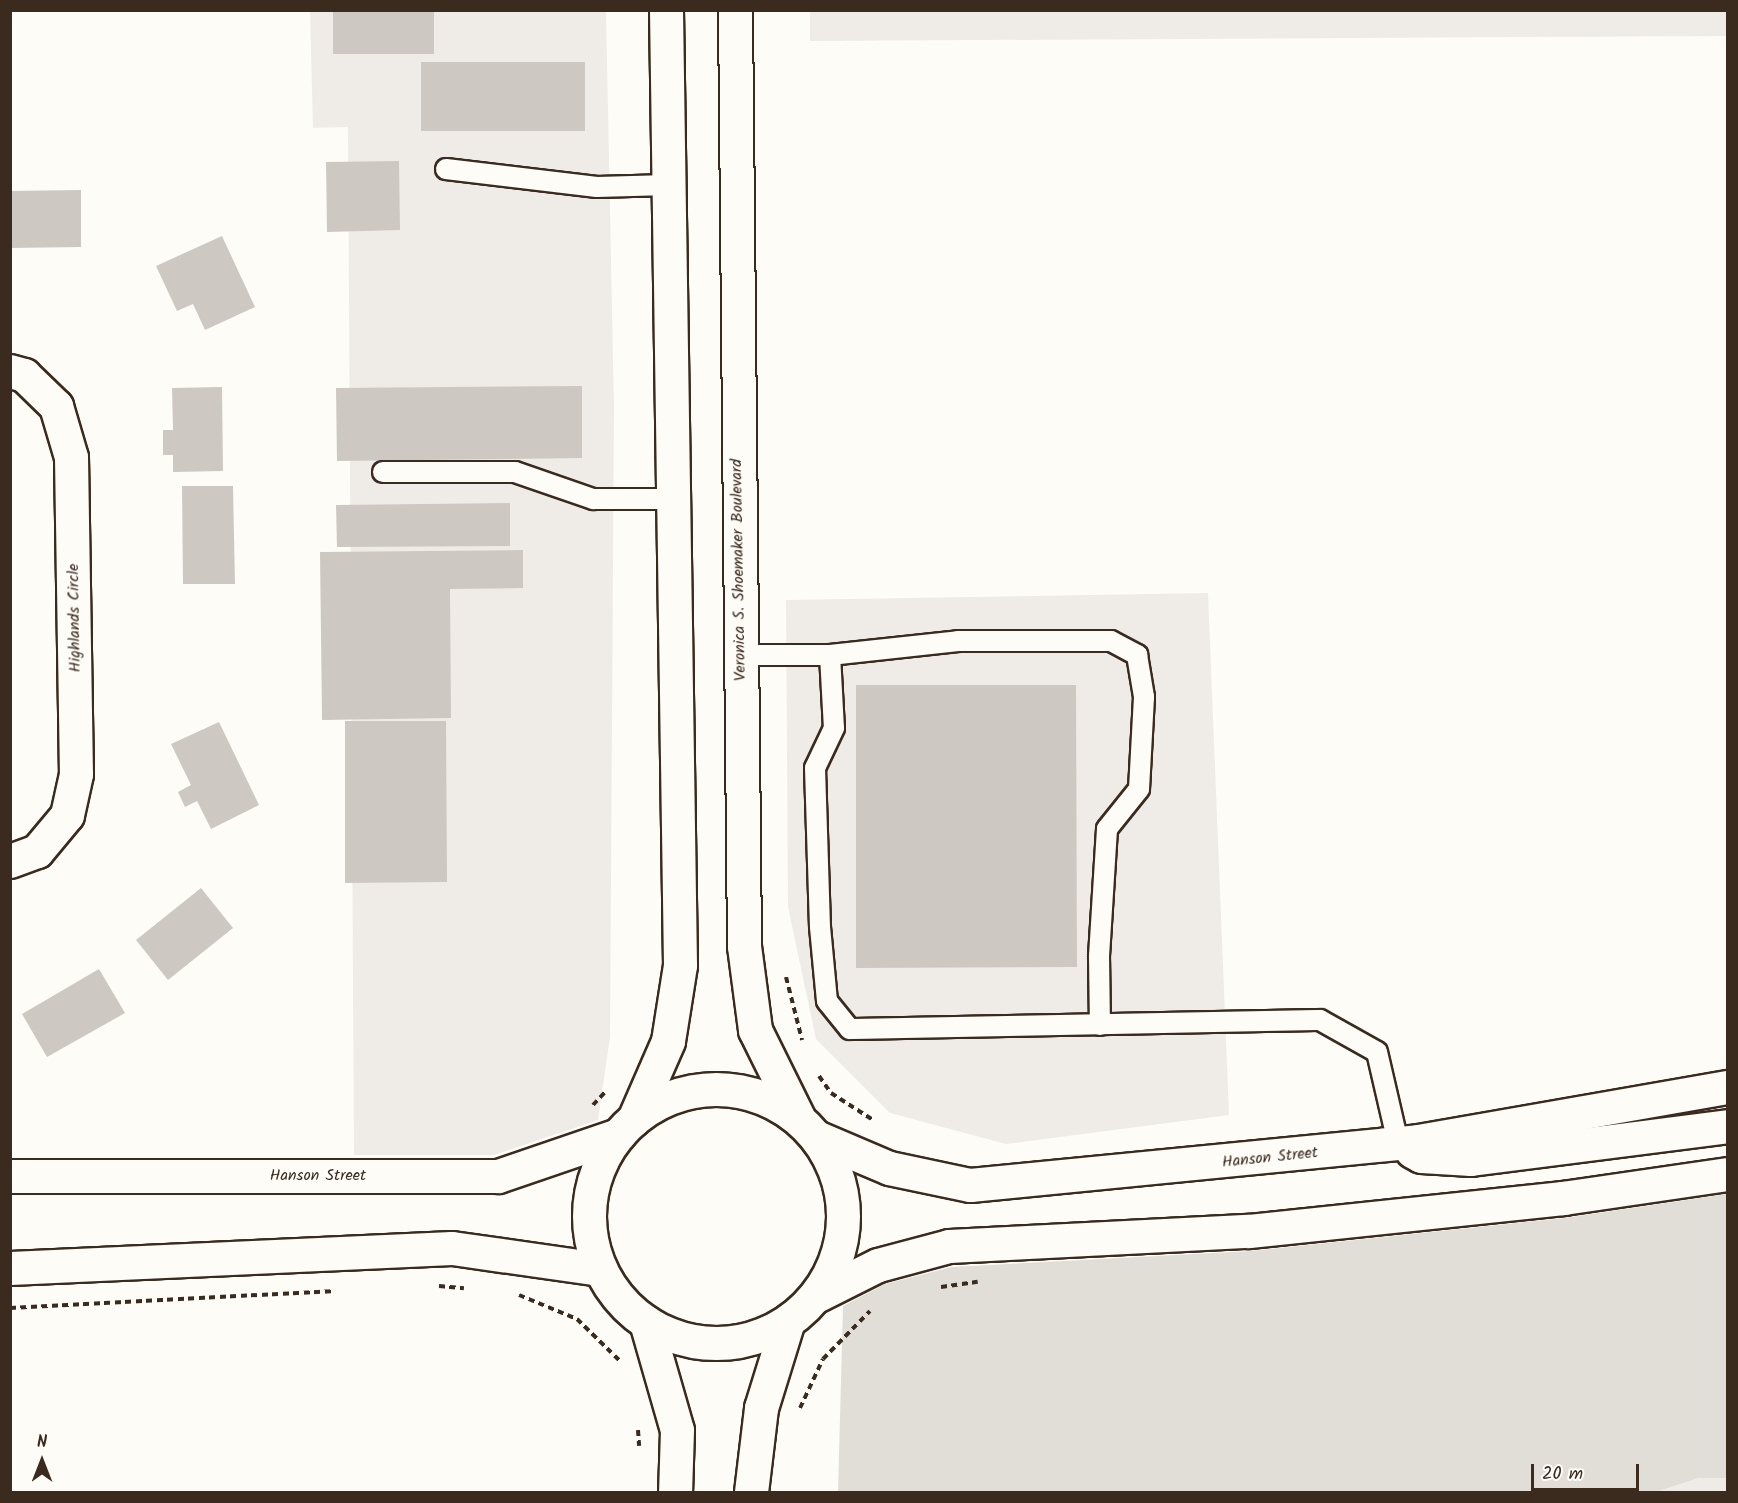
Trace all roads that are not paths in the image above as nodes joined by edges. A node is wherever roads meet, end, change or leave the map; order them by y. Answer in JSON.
{"nodes":[{"id":1,"x":666,"y":10,"type":"edge"},
{"id":2,"x":729,"y":15,"type":"edge"},
{"id":3,"x":446,"y":169,"type":"dead end"},
{"id":4,"x":668,"y":185,"type":"junction"},
{"id":5,"x":10,"y":371,"type":"edge"},
{"id":6,"x":383,"y":472,"type":"dead end"},
{"id":7,"x":673,"y":499,"type":"junction"},
{"id":8,"x":740,"y":655,"type":"junction"},
{"id":9,"x":830,"y":655,"type":"junction"},
{"id":10,"x":10,"y":861,"type":"edge"},
{"id":11,"x":1100,"y":1024,"type":"junction"},
{"id":12,"x":1728,"y":1087,"type":"edge"},
{"id":13,"x":1728,"y":1126,"type":"edge"},
{"id":14,"x":626,"y":1127,"type":"junction"},
{"id":15,"x":808,"y":1128,"type":"junction"},
{"id":16,"x":1398,"y":1143,"type":"junction"},
{"id":17,"x":1728,"y":1174,"type":"edge"},
{"id":18,"x":10,"y":1176,"type":"edge"},
{"id":19,"x":10,"y":1268,"type":"edge"},
{"id":20,"x":600,"y":1269,"type":"junction"},
{"id":21,"x":816,"y":1296,"type":"junction"},
{"id":22,"x":788,"y":1321,"type":"junction"},
{"id":23,"x":646,"y":1322,"type":"junction"},
{"id":24,"x":675,"y":1492,"type":"edge"},
{"id":25,"x":751,"y":1492,"type":"edge"}],
"edges":[{"from":1,"to":4,"type":"street"},
{"from":2,"to":8,"type":"street","name":"Veronica S. Shoemaker Boulevard"},
{"from":3,"to":4,"type":"lane"},
{"from":4,"to":7,"type":"street"},
{"from":5,"to":10,"type":"street","name":"Highlands Circle"},
{"from":6,"to":7,"type":"lane"},
{"from":7,"to":14,"type":"street"},
{"from":8,"to":9,"type":"lane"},
{"from":8,"to":15,"type":"street","name":"Veronica S. Shoemaker Boulevard"},
{"from":9,"to":11,"type":"lane"},
{"from":9,"to":11,"type":"lane"},
{"from":11,"to":16,"type":"lane"},
{"from":12,"to":16,"type":"street","name":"Hanson Street"},
{"from":13,"to":16,"type":"street"},
{"from":14,"to":15,"type":"street","name":"Hanson Street"},
{"from":14,"to":18,"type":"street","name":"Hanson Street"},
{"from":14,"to":20,"type":"street","name":"Hanson Street"},
{"from":15,"to":16,"type":"street","name":"Hanson Street"},
{"from":15,"to":21,"type":"street","name":"Hanson Street"},
{"from":17,"to":21,"type":"street","name":"Hanson Street"},
{"from":19,"to":20,"type":"street"},
{"from":20,"to":23,"type":"street","name":"Hanson Street"},
{"from":21,"to":22,"type":"street","name":"Hanson Street"},
{"from":22,"to":23,"type":"street","name":"Hanson Street"},
{"from":22,"to":25,"type":"street"},
{"from":23,"to":24,"type":"street"}]}
